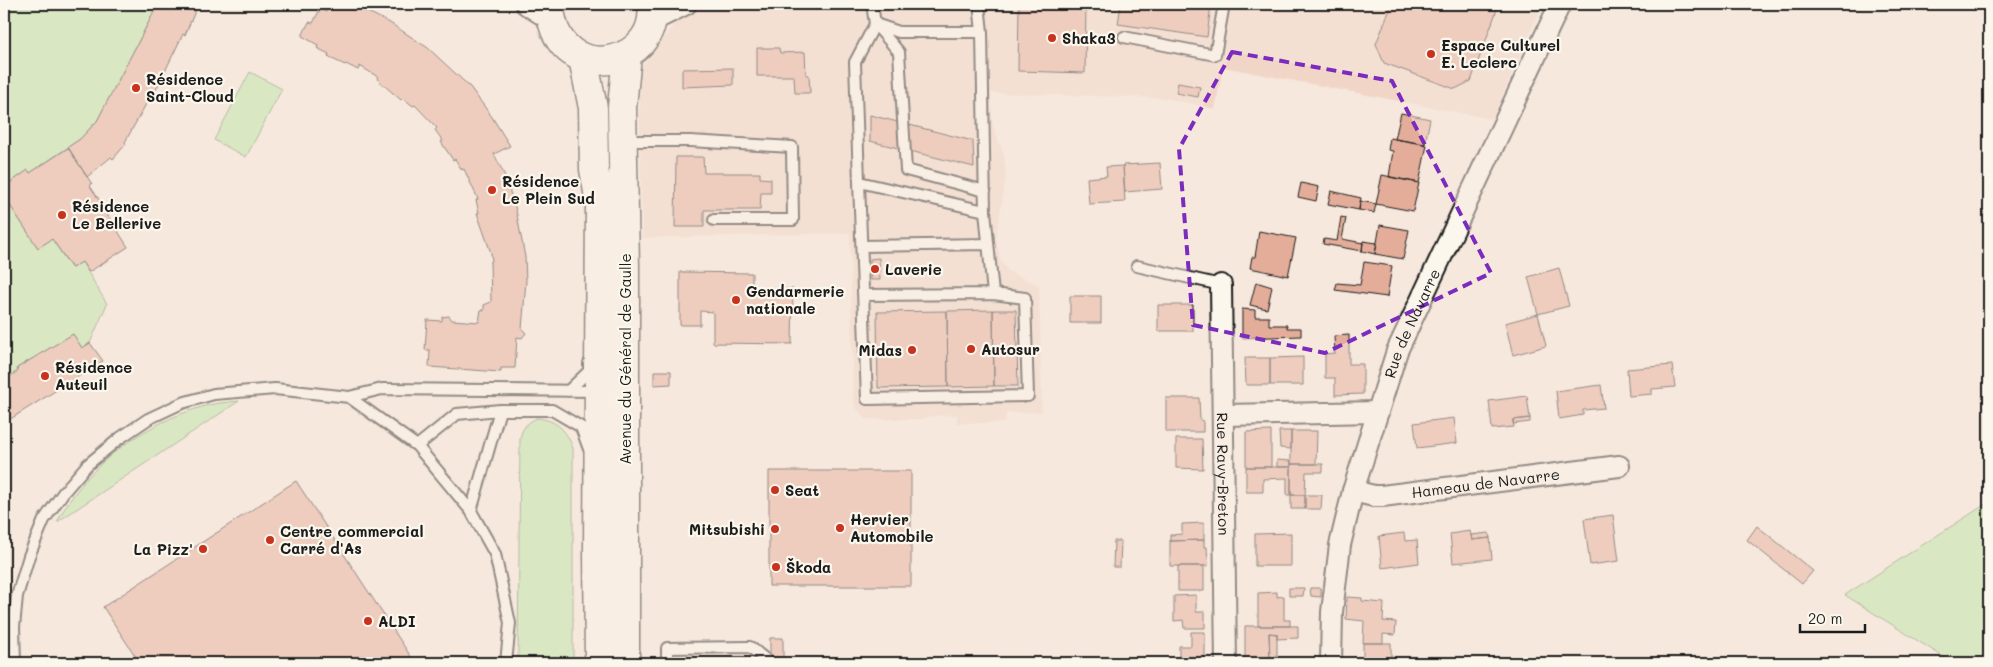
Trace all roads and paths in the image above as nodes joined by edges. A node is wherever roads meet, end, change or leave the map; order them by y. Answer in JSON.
{"nodes":[{"id":1,"x":526,"y":4,"type":"edge"},
{"id":2,"x":686,"y":4,"type":"edge"},
{"id":3,"x":872,"y":4,"type":"edge"},
{"id":4,"x":979,"y":4,"type":"edge"},
{"id":5,"x":1224,"y":4,"type":"edge"},
{"id":6,"x":1560,"y":4,"type":"edge"},
{"id":7,"x":551,"y":12,"type":"edge"},
{"id":8,"x":652,"y":12,"type":"edge"},
{"id":9,"x":875,"y":24,"type":"junction"},
{"id":10,"x":982,"y":32,"type":"junction"},
{"id":11,"x":1124,"y":37,"type":"dead end"},
{"id":12,"x":627,"y":55,"type":"junction"},
{"id":13,"x":583,"y":58,"type":"junction"},
{"id":14,"x":623,"y":141,"type":"junction"},
{"id":15,"x":859,"y":182,"type":"junction"},
{"id":16,"x":985,"y":191,"type":"junction"},
{"id":17,"x":985,"y":211,"type":"junction"},
{"id":18,"x":714,"y":220,"type":"dead end"},
{"id":19,"x":988,"y":244,"type":"junction"},
{"id":20,"x":862,"y":246,"type":"junction"},
{"id":21,"x":600,"y":259,"type":"junction"},
{"id":22,"x":1137,"y":266,"type":"dead end"},
{"id":23,"x":1221,"y":285,"type":"joint"},
{"id":24,"x":993,"y":294,"type":"junction"},
{"id":25,"x":864,"y":295,"type":"junction"},
{"id":26,"x":568,"y":391,"type":"junction"},
{"id":27,"x":605,"y":396,"type":"junction"},
{"id":28,"x":349,"y":397,"type":"junction"},
{"id":29,"x":500,"y":410,"type":"junction"},
{"id":30,"x":1378,"y":412,"type":"junction"},
{"id":31,"x":1223,"y":415,"type":"junction"},
{"id":32,"x":417,"y":446,"type":"junction"},
{"id":33,"x":1619,"y":466,"type":"dead end"},
{"id":34,"x":1353,"y":491,"type":"junction"},
{"id":35,"x":471,"y":511,"type":"junction"},
{"id":36,"x":598,"y":550,"type":"junction"},
{"id":37,"x":15,"y":663,"type":"edge"},
{"id":38,"x":506,"y":663,"type":"edge"},
{"id":39,"x":599,"y":663,"type":"edge"},
{"id":40,"x":625,"y":663,"type":"edge"},
{"id":41,"x":667,"y":663,"type":"edge"},
{"id":42,"x":770,"y":663,"type":"edge"},
{"id":43,"x":1226,"y":663,"type":"edge"},
{"id":44,"x":1331,"y":663,"type":"edge"}],
"edges":[{"from":1,"to":7,"type":"street"},
{"from":2,"to":8,"type":"street"},
{"from":3,"to":9,"type":"lane"},
{"from":4,"to":10,"type":"lane"},
{"from":5,"to":11,"type":"lane"},
{"from":6,"to":30,"type":"street","name":"Rue de Navarre"},
{"from":7,"to":13,"type":"main road"},
{"from":8,"to":12,"type":"main road"},
{"from":9,"to":10,"type":"lane"},
{"from":9,"to":15,"type":"lane"},
{"from":9,"to":16,"type":"lane"},
{"from":10,"to":16,"type":"lane"},
{"from":12,"to":13,"type":"main road"},
{"from":12,"to":14,"type":"main road","name":"Avenue du Général de Gaulle"},
{"from":13,"to":21,"type":"main road","name":"Avenue du Général de Gaulle"},
{"from":14,"to":18,"type":"lane"},
{"from":14,"to":40,"type":"main road","name":"Avenue du Général de Gaulle"},
{"from":15,"to":17,"type":"lane"},
{"from":15,"to":20,"type":"lane"},
{"from":16,"to":17,"type":"lane"},
{"from":17,"to":19,"type":"lane"},
{"from":19,"to":20,"type":"lane"},
{"from":19,"to":24,"type":"lane"},
{"from":20,"to":25,"type":"lane"},
{"from":21,"to":26,"type":"lane"},
{"from":21,"to":27,"type":"main road","name":"Avenue du Général de Gaulle"},
{"from":22,"to":23,"type":"lane"},
{"from":23,"to":31,"type":"street","name":"Rue Ravy-Breton"},
{"from":24,"to":25,"type":"lane"},
{"from":24,"to":25,"type":"lane"},
{"from":26,"to":27,"type":"lane"},
{"from":26,"to":28,"type":"lane"},
{"from":27,"to":36,"type":"main road","name":"Avenue du Général de Gaulle"},
{"from":28,"to":32,"type":"lane"},
{"from":28,"to":37,"type":"lane"},
{"from":29,"to":32,"type":"lane"},
{"from":29,"to":35,"type":"lane"},
{"from":29,"to":36,"type":"lane"},
{"from":30,"to":31,"type":"street"},
{"from":30,"to":34,"type":"street","name":"Rue de Navarre"},
{"from":31,"to":43,"type":"street","name":"Rue Ravy-Breton"},
{"from":32,"to":35,"type":"lane"},
{"from":33,"to":34,"type":"street","name":"Hameau de Navarre"},
{"from":34,"to":44,"type":"street","name":"Rue de Navarre"},
{"from":35,"to":38,"type":"lane"},
{"from":36,"to":39,"type":"main road","name":"Avenue du Général de Gaulle"},
{"from":41,"to":42,"type":"lane"}]}
